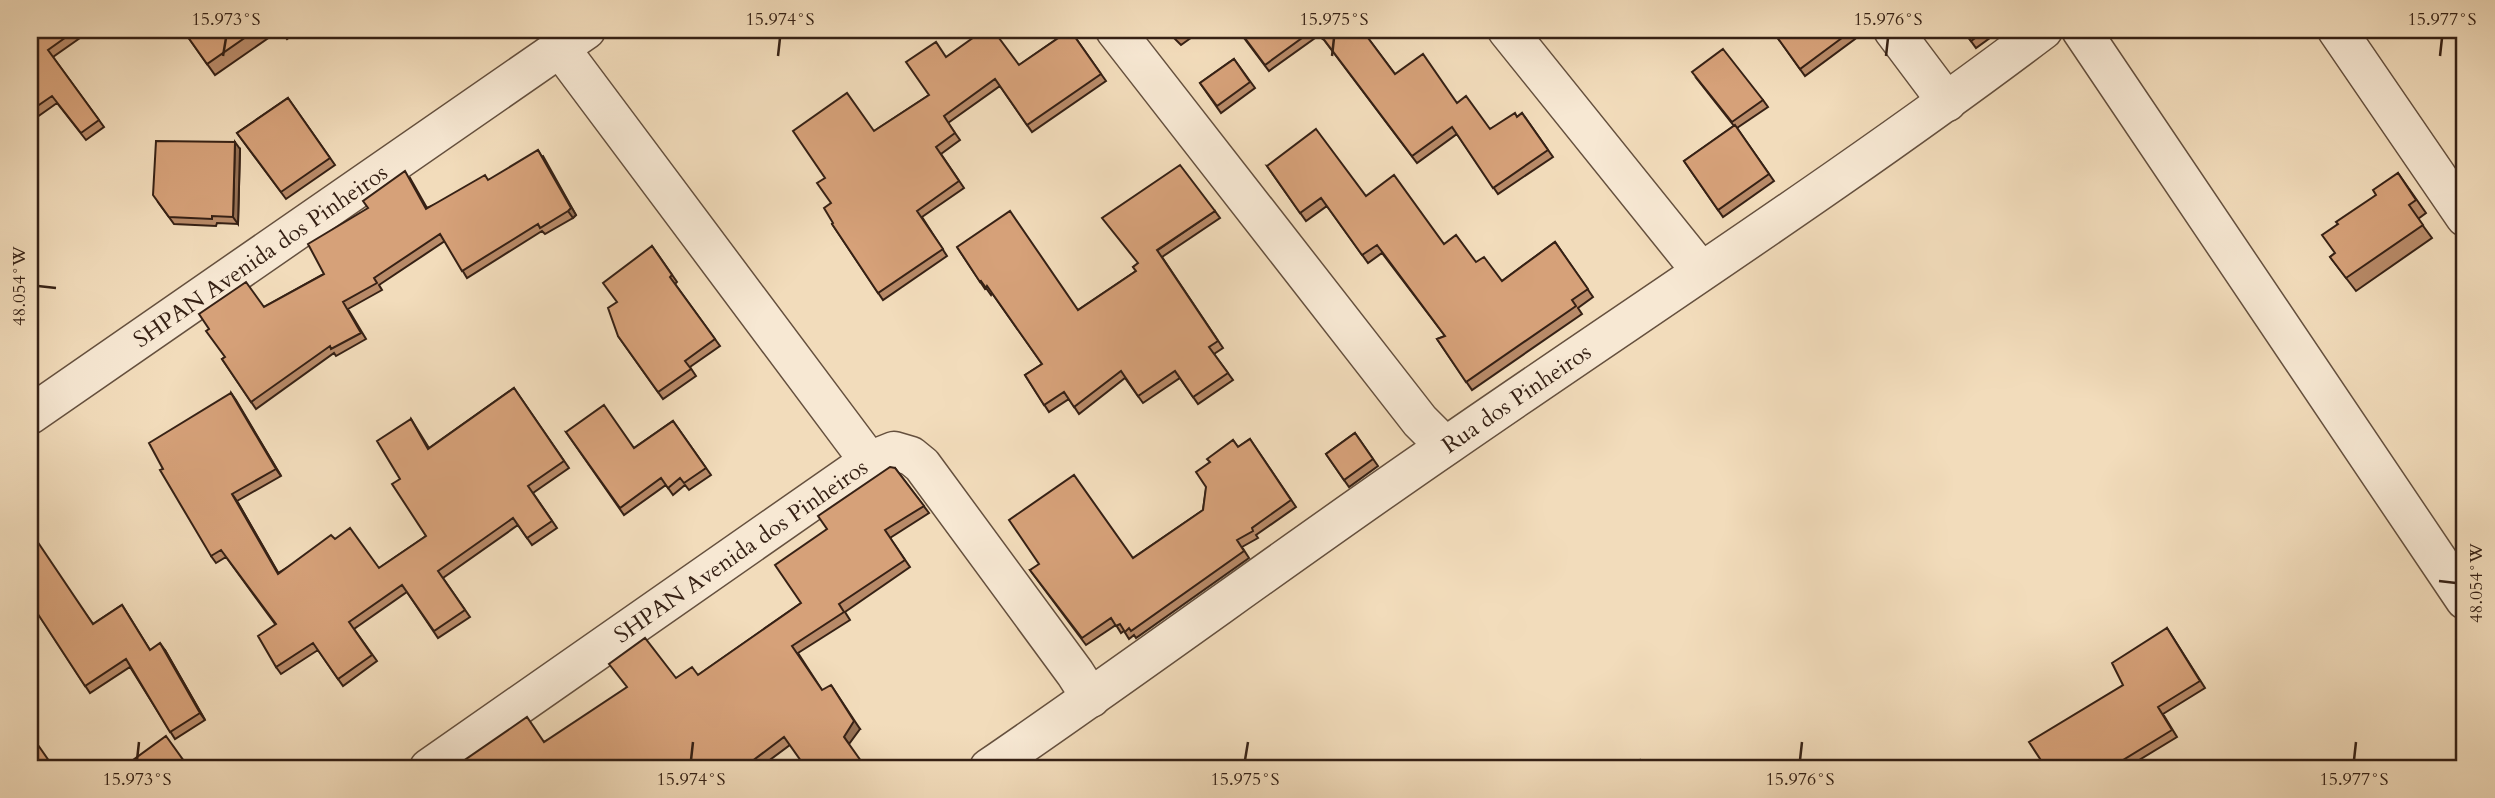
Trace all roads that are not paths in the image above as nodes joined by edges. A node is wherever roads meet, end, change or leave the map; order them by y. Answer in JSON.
{"nodes":[{"id":1,"x":1115,"y":30,"type":"edge"},
{"id":2,"x":1507,"y":30,"type":"edge"},
{"id":3,"x":1893,"y":30,"type":"edge"},
{"id":4,"x":2043,"y":30,"type":"edge"},
{"id":5,"x":2081,"y":30,"type":"edge"},
{"id":6,"x":2336,"y":30,"type":"edge"},
{"id":7,"x":573,"y":39,"type":"edge"},
{"id":8,"x":1947,"y":102,"type":"junction"},
{"id":9,"x":2465,"y":217,"type":"edge"},
{"id":10,"x":1700,"y":271,"type":"junction"},
{"id":11,"x":30,"y":415,"type":"edge"},
{"id":12,"x":1445,"y":446,"type":"junction"},
{"id":13,"x":869,"y":461,"type":"junction"},
{"id":14,"x":2465,"y":600,"type":"edge"},
{"id":15,"x":1091,"y":698,"type":"junction"},
{"id":16,"x":429,"y":768,"type":"edge"},
{"id":17,"x":989,"y":768,"type":"edge"}],
"edges":[{"from":1,"to":12,"type":"street"},
{"from":2,"to":10,"type":"street"},
{"from":3,"to":8,"type":"street"},
{"from":4,"to":8,"type":"street","name":"Rua dos Pinheiros"},
{"from":5,"to":14,"type":"street"},
{"from":6,"to":9,"type":"street"},
{"from":7,"to":11,"type":"street","name":"SHPAN Avenida dos Pinheiros"},
{"from":7,"to":13,"type":"street","name":"SHPAN Avenida dos Pinheiros"},
{"from":8,"to":10,"type":"street","name":"Rua dos Pinheiros"},
{"from":10,"to":12,"type":"street","name":"Rua dos Pinheiros"},
{"from":12,"to":15,"type":"street","name":"Rua dos Pinheiros"},
{"from":13,"to":15,"type":"street"},
{"from":13,"to":16,"type":"street","name":"SHPAN Avenida dos Pinheiros"},
{"from":15,"to":17,"type":"street","name":"Rua dos Pinheiros"}]}
